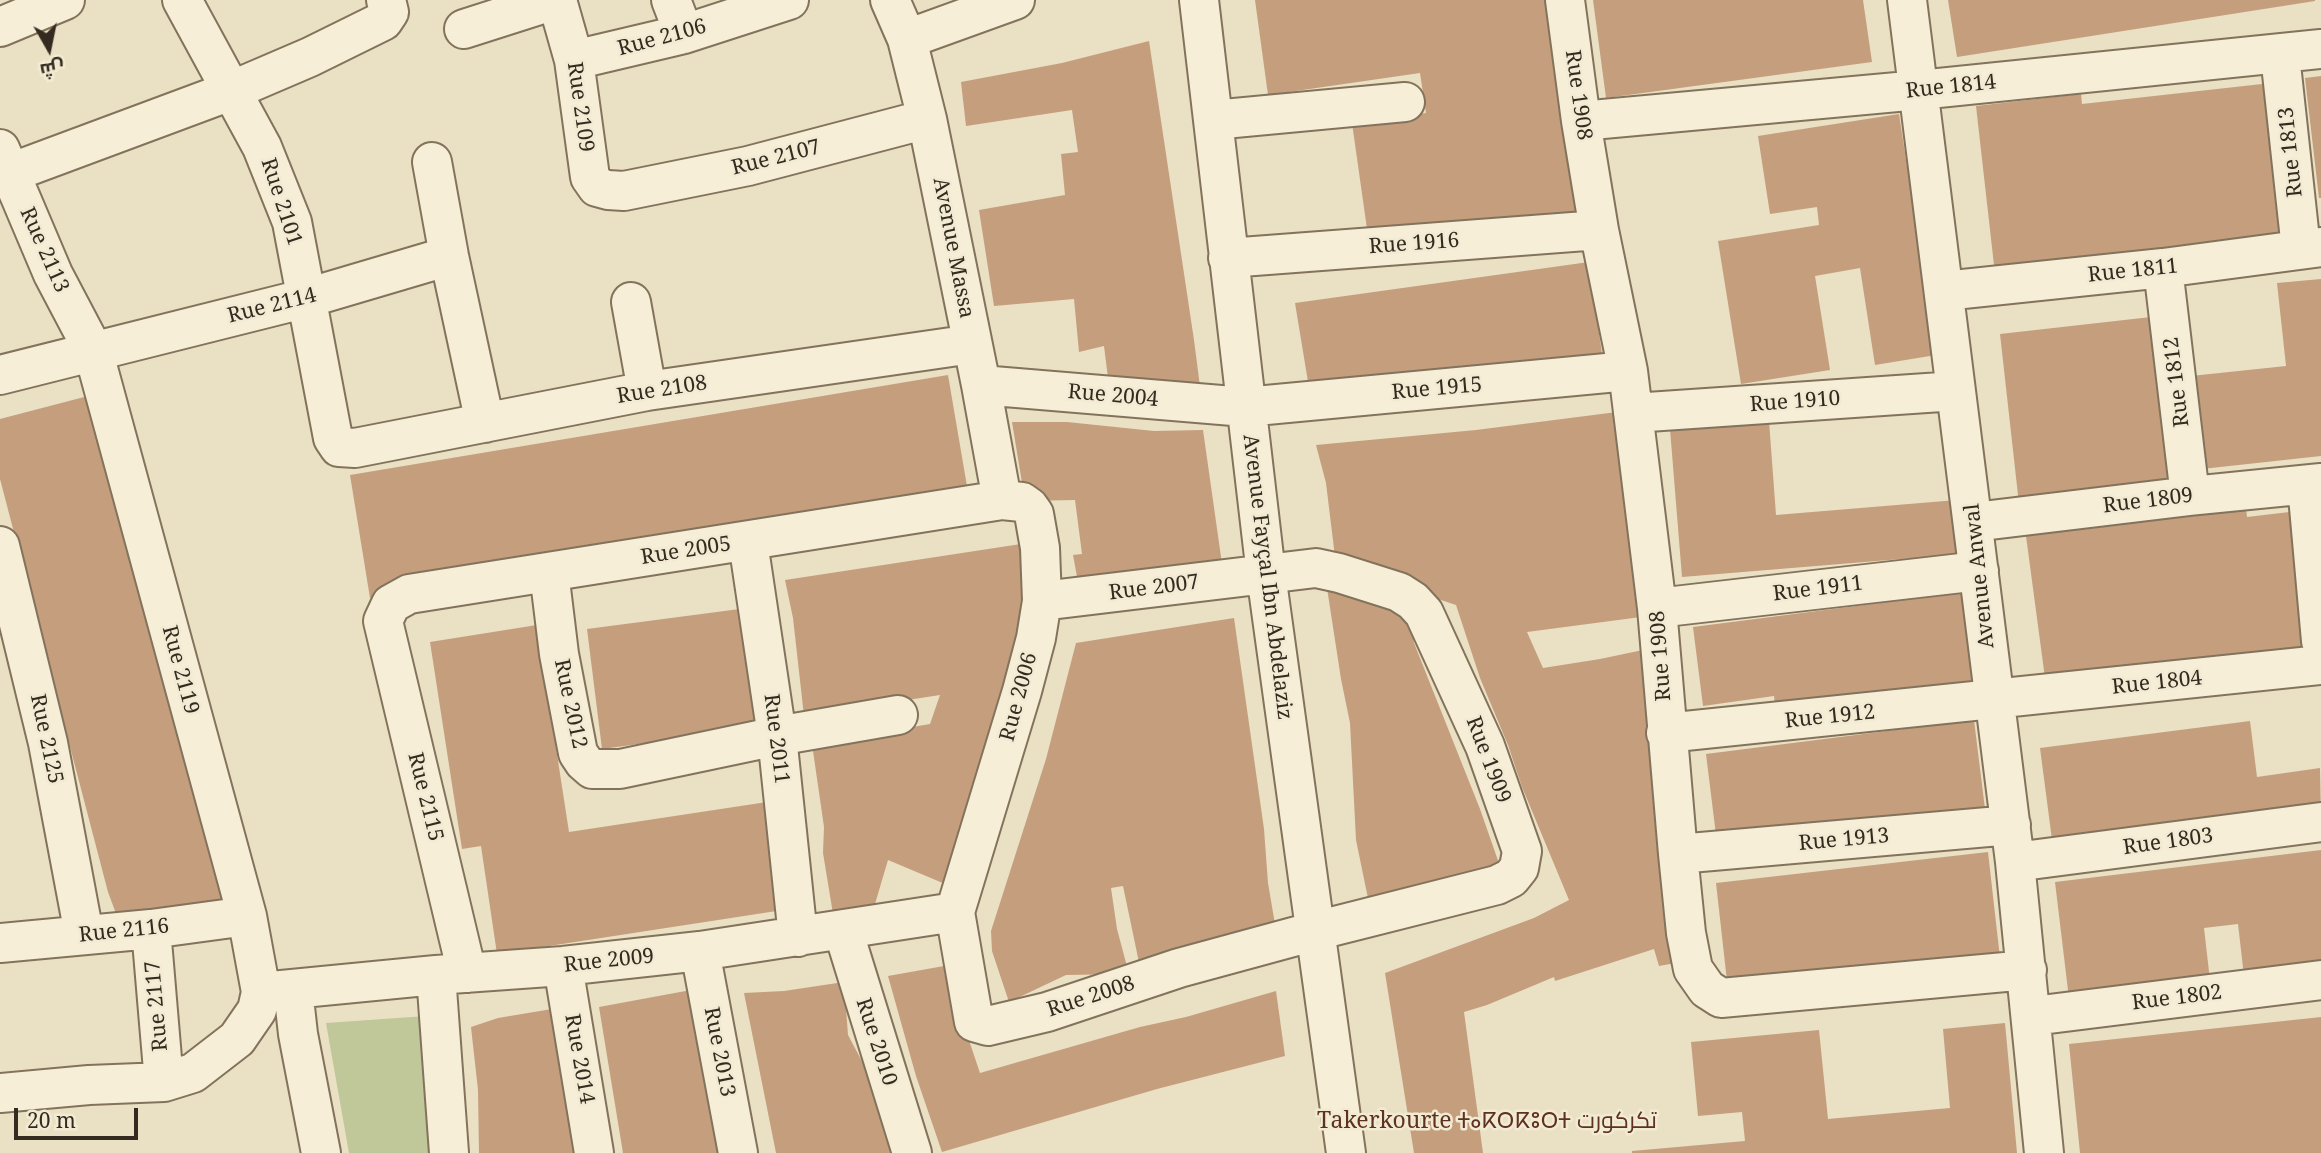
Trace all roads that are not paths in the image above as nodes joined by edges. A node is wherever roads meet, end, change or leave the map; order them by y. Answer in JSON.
{"nodes":[{"id":1,"x":65,"y":0,"type":"edge"},
{"id":2,"x":182,"y":0,"type":"edge"},
{"id":3,"x":386,"y":0,"type":"edge"},
{"id":4,"x":556,"y":0,"type":"edge"},
{"id":5,"x":789,"y":0,"type":"edge"},
{"id":6,"x":890,"y":0,"type":"edge"},
{"id":7,"x":1015,"y":0,"type":"edge"},
{"id":8,"x":1199,"y":0,"type":"edge"},
{"id":9,"x":1565,"y":0,"type":"edge"},
{"id":10,"x":1907,"y":0,"type":"edge"},
{"id":11,"x":678,"y":17,"type":"edge"},
{"id":12,"x":0,"y":27,"type":"edge"},
{"id":13,"x":464,"y":29,"type":"dead end"},
{"id":14,"x":907,"y":39,"type":"junction"},
{"id":15,"x":2321,"y":49,"type":"edge"},
{"id":16,"x":2280,"y":55,"type":"junction"},
{"id":17,"x":574,"y":60,"type":"junction"},
{"id":18,"x":233,"y":90,"type":"junction"},
{"id":19,"x":1919,"y":90,"type":"junction"},
{"id":20,"x":1405,"y":102,"type":"dead end"},
{"id":21,"x":927,"y":119,"type":"junction"},
{"id":22,"x":1213,"y":120,"type":"junction"},
{"id":23,"x":1581,"y":121,"type":"junction"},
{"id":24,"x":5,"y":161,"type":"edge"},
{"id":25,"x":432,"y":162,"type":"dead end"},
{"id":26,"x":624,"y":191,"type":"joint"},
{"id":27,"x":1599,"y":230,"type":"junction"},
{"id":28,"x":2311,"y":248,"type":"edge"},
{"id":29,"x":449,"y":256,"type":"junction"},
{"id":30,"x":1228,"y":258,"type":"junction"},
{"id":31,"x":2164,"y":268,"type":"junction"},
{"id":32,"x":1944,"y":291,"type":"junction"},
{"id":33,"x":307,"y":298,"type":"junction"},
{"id":34,"x":631,"y":302,"type":"dead end"},
{"id":35,"x":972,"y":344,"type":"junction"},
{"id":36,"x":93,"y":350,"type":"junction"},
{"id":37,"x":1628,"y":371,"type":"junction"},
{"id":38,"x":0,"y":375,"type":"edge"},
{"id":39,"x":982,"y":384,"type":"junction"},
{"id":40,"x":647,"y":391,"type":"junction"},
{"id":41,"x":1956,"y":391,"type":"junction"},
{"id":42,"x":1245,"y":407,"type":"junction"},
{"id":43,"x":1633,"y":413,"type":"junction"},
{"id":44,"x":485,"y":423,"type":"junction"},
{"id":45,"x":355,"y":447,"type":"joint"},
{"id":46,"x":2314,"y":484,"type":"edge"},
{"id":47,"x":2190,"y":496,"type":"junction"},
{"id":48,"x":1002,"y":500,"type":"junction"},
{"id":49,"x":1974,"y":522,"type":"junction"},
{"id":50,"x":748,"y":541,"type":"junction"},
{"id":51,"x":0,"y":546,"type":"edge"},
{"id":52,"x":1979,"y":571,"type":"junction"},
{"id":53,"x":549,"y":572,"type":"junction"},
{"id":54,"x":1266,"y":574,"type":"junction"},
{"id":55,"x":1042,"y":601,"type":"junction"},
{"id":56,"x":1657,"y":608,"type":"junction"},
{"id":57,"x":383,"y":621,"type":"joint"},
{"id":58,"x":2321,"y":641,"type":"edge"},
{"id":59,"x":2321,"y":665,"type":"edge"},
{"id":60,"x":1993,"y":700,"type":"junction"},
{"id":61,"x":898,"y":715,"type":"dead end"},
{"id":62,"x":1666,"y":733,"type":"junction"},
{"id":63,"x":777,"y":736,"type":"junction"},
{"id":64,"x":2321,"y":822,"type":"edge"},
{"id":65,"x":2011,"y":825,"type":"junction"},
{"id":66,"x":1678,"y":855,"type":"junction"},
{"id":67,"x":2015,"y":862,"type":"junction"},
{"id":68,"x":955,"y":912,"type":"junction"},
{"id":69,"x":247,"y":916,"type":"junction"},
{"id":70,"x":150,"y":929,"type":"junction"},
{"id":71,"x":843,"y":930,"type":"junction"},
{"id":72,"x":1315,"y":931,"type":"junction"},
{"id":73,"x":84,"y":934,"type":"junction"},
{"id":74,"x":798,"y":937,"type":"junction"},
{"id":75,"x":0,"y":943,"type":"edge"},
{"id":76,"x":700,"y":951,"type":"junction"},
{"id":77,"x":563,"y":966,"type":"junction"},
{"id":78,"x":2027,"y":970,"type":"junction"},
{"id":79,"x":452,"y":974,"type":"junction"},
{"id":80,"x":2321,"y":980,"type":"edge"},
{"id":81,"x":277,"y":990,"type":"junction"},
{"id":82,"x":2033,"y":1016,"type":"junction"},
{"id":83,"x":164,"y":1082,"type":"junction"},
{"id":84,"x":0,"y":1093,"type":"edge"},
{"id":85,"x":321,"y":1153,"type":"edge"},
{"id":86,"x":449,"y":1153,"type":"edge"},
{"id":87,"x":594,"y":1153,"type":"edge"},
{"id":88,"x":738,"y":1153,"type":"edge"},
{"id":89,"x":912,"y":1153,"type":"edge"},
{"id":90,"x":1346,"y":1153,"type":"edge"},
{"id":91,"x":2045,"y":1153,"type":"edge"}],
"edges":[{"from":1,"to":12,"type":"street"},
{"from":2,"to":18,"type":"street","name":"Rue 2101"},
{"from":3,"to":18,"type":"street"},
{"from":4,"to":13,"type":"street"},
{"from":4,"to":17,"type":"street","name":"Rue 2109"},
{"from":5,"to":11,"type":"street","name":"Rue 2106"},
{"from":6,"to":14,"type":"street","name":"Avenue Massa"},
{"from":7,"to":14,"type":"street"},
{"from":8,"to":22,"type":"street","name":"Avenue Fayçal Ibn Abdelaziz"},
{"from":9,"to":23,"type":"street","name":"Rue 1908"},
{"from":10,"to":19,"type":"street","name":"Avenue Anwal"},
{"from":11,"to":17,"type":"street","name":"Rue 2106"},
{"from":14,"to":21,"type":"street","name":"Avenue Massa"},
{"from":15,"to":16,"type":"street","name":"Rue 1814"},
{"from":16,"to":19,"type":"street","name":"Rue 1814"},
{"from":16,"to":28,"type":"street","name":"Rue 1813"},
{"from":17,"to":26,"type":"street","name":"Rue 2109"},
{"from":18,"to":24,"type":"street"},
{"from":18,"to":33,"type":"street","name":"Rue 2101"},
{"from":19,"to":23,"type":"street","name":"Rue 1814"},
{"from":19,"to":32,"type":"street","name":"Avenue Anwal"},
{"from":20,"to":22,"type":"street"},
{"from":21,"to":26,"type":"street","name":"Rue 2107"},
{"from":21,"to":35,"type":"street","name":"Avenue Massa"},
{"from":22,"to":30,"type":"street","name":"Avenue Fayçal Ibn Abdelaziz"},
{"from":23,"to":27,"type":"street","name":"Rue 1908"},
{"from":24,"to":36,"type":"street","name":"Rue 2113"},
{"from":25,"to":29,"type":"street"},
{"from":27,"to":30,"type":"street","name":"Rue 1916"},
{"from":27,"to":37,"type":"street","name":"Rue 1908"},
{"from":28,"to":31,"type":"street","name":"Rue 1811"},
{"from":29,"to":33,"type":"street","name":"Rue 2114"},
{"from":29,"to":44,"type":"street"},
{"from":30,"to":42,"type":"street","name":"Avenue Fayçal Ibn Abdelaziz"},
{"from":31,"to":32,"type":"street","name":"Rue 1811"},
{"from":31,"to":47,"type":"street","name":"Rue 1812"},
{"from":32,"to":41,"type":"street","name":"Avenue Anwal"},
{"from":33,"to":36,"type":"street","name":"Rue 2114"},
{"from":33,"to":45,"type":"street","name":"Rue 2101"},
{"from":34,"to":40,"type":"street"},
{"from":35,"to":39,"type":"street","name":"Avenue Massa"},
{"from":35,"to":40,"type":"street","name":"Rue 2108"},
{"from":36,"to":38,"type":"street","name":"Rue 2114"},
{"from":36,"to":69,"type":"street","name":"Rue 2119"},
{"from":37,"to":42,"type":"street","name":"Rue 1915"},
{"from":37,"to":43,"type":"street","name":"Rue 1908"},
{"from":39,"to":42,"type":"street","name":"Rue 2004"},
{"from":39,"to":48,"type":"street","name":"Avenue Massa"},
{"from":40,"to":44,"type":"street","name":"Rue 2108"},
{"from":41,"to":43,"type":"street","name":"Rue 1910"},
{"from":41,"to":49,"type":"street","name":"Avenue Anwal"},
{"from":42,"to":54,"type":"street","name":"Avenue Fayçal Ibn Abdelaziz"},
{"from":43,"to":56,"type":"street","name":"Rue 1908"},
{"from":44,"to":45,"type":"street","name":"Rue 2108"},
{"from":46,"to":47,"type":"street","name":"Rue 1809"},
{"from":46,"to":58,"type":"street"},
{"from":47,"to":49,"type":"street","name":"Rue 1809"},
{"from":48,"to":50,"type":"street","name":"Rue 2005"},
{"from":48,"to":55,"type":"street","name":"Rue 2006"},
{"from":49,"to":52,"type":"street","name":"Avenue Anwal"},
{"from":50,"to":53,"type":"street","name":"Rue 2005"},
{"from":50,"to":63,"type":"street","name":"Rue 2011"},
{"from":51,"to":73,"type":"street","name":"Rue 2125"},
{"from":52,"to":56,"type":"street","name":"Rue 1911"},
{"from":52,"to":60,"type":"street","name":"Avenue Anwal"},
{"from":53,"to":57,"type":"street","name":"Rue 2005"},
{"from":53,"to":63,"type":"street","name":"Rue 2012"},
{"from":54,"to":55,"type":"street","name":"Rue 2007"},
{"from":54,"to":72,"type":"street","name":"Avenue Fayçal Ibn Abdelaziz"},
{"from":54,"to":72,"type":"street","name":"Rue 1909"},
{"from":55,"to":68,"type":"street","name":"Rue 2006"},
{"from":56,"to":62,"type":"street","name":"Rue 1908"},
{"from":57,"to":79,"type":"street","name":"Rue 2115"},
{"from":59,"to":60,"type":"street","name":"Rue 1804"},
{"from":60,"to":62,"type":"street","name":"Rue 1912"},
{"from":60,"to":65,"type":"street","name":"Avenue Anwal"},
{"from":61,"to":63,"type":"street"},
{"from":62,"to":66,"type":"street","name":"Rue 1908"},
{"from":63,"to":74,"type":"street","name":"Rue 2011"},
{"from":64,"to":67,"type":"street","name":"Rue 1803"},
{"from":65,"to":66,"type":"street","name":"Rue 1913"},
{"from":65,"to":67,"type":"street","name":"Avenue Anwal"},
{"from":66,"to":78,"type":"street","name":"Rue 1908"},
{"from":67,"to":78,"type":"street","name":"Avenue Anwal"},
{"from":68,"to":71,"type":"street","name":"Rue 2009"},
{"from":68,"to":72,"type":"street","name":"Rue 2008"},
{"from":69,"to":70,"type":"street","name":"Rue 2116"},
{"from":69,"to":81,"type":"street","name":"Rue 2119"},
{"from":70,"to":73,"type":"street","name":"Rue 2116"},
{"from":70,"to":83,"type":"street","name":"Rue 2117"},
{"from":71,"to":74,"type":"street","name":"Rue 2009"},
{"from":71,"to":89,"type":"street","name":"Rue 2010"},
{"from":72,"to":90,"type":"street","name":"Avenue Fayçal Ibn Abdelaziz"},
{"from":73,"to":75,"type":"street","name":"Rue 2116"},
{"from":74,"to":76,"type":"street","name":"Rue 2009"},
{"from":76,"to":77,"type":"street","name":"Rue 2009"},
{"from":76,"to":88,"type":"street","name":"Rue 2013"},
{"from":77,"to":79,"type":"street","name":"Rue 2009"},
{"from":77,"to":87,"type":"street","name":"Rue 2014"},
{"from":78,"to":82,"type":"street","name":"Avenue Anwal"},
{"from":79,"to":81,"type":"street","name":"Rue 2009"},
{"from":79,"to":86,"type":"street","name":"Rue 2115"},
{"from":80,"to":82,"type":"street","name":"Rue 1802"},
{"from":81,"to":83,"type":"street"},
{"from":81,"to":85,"type":"street","name":"Rue 2119"},
{"from":82,"to":91,"type":"street","name":"Avenue Anwal"},
{"from":83,"to":84,"type":"street"}]}
